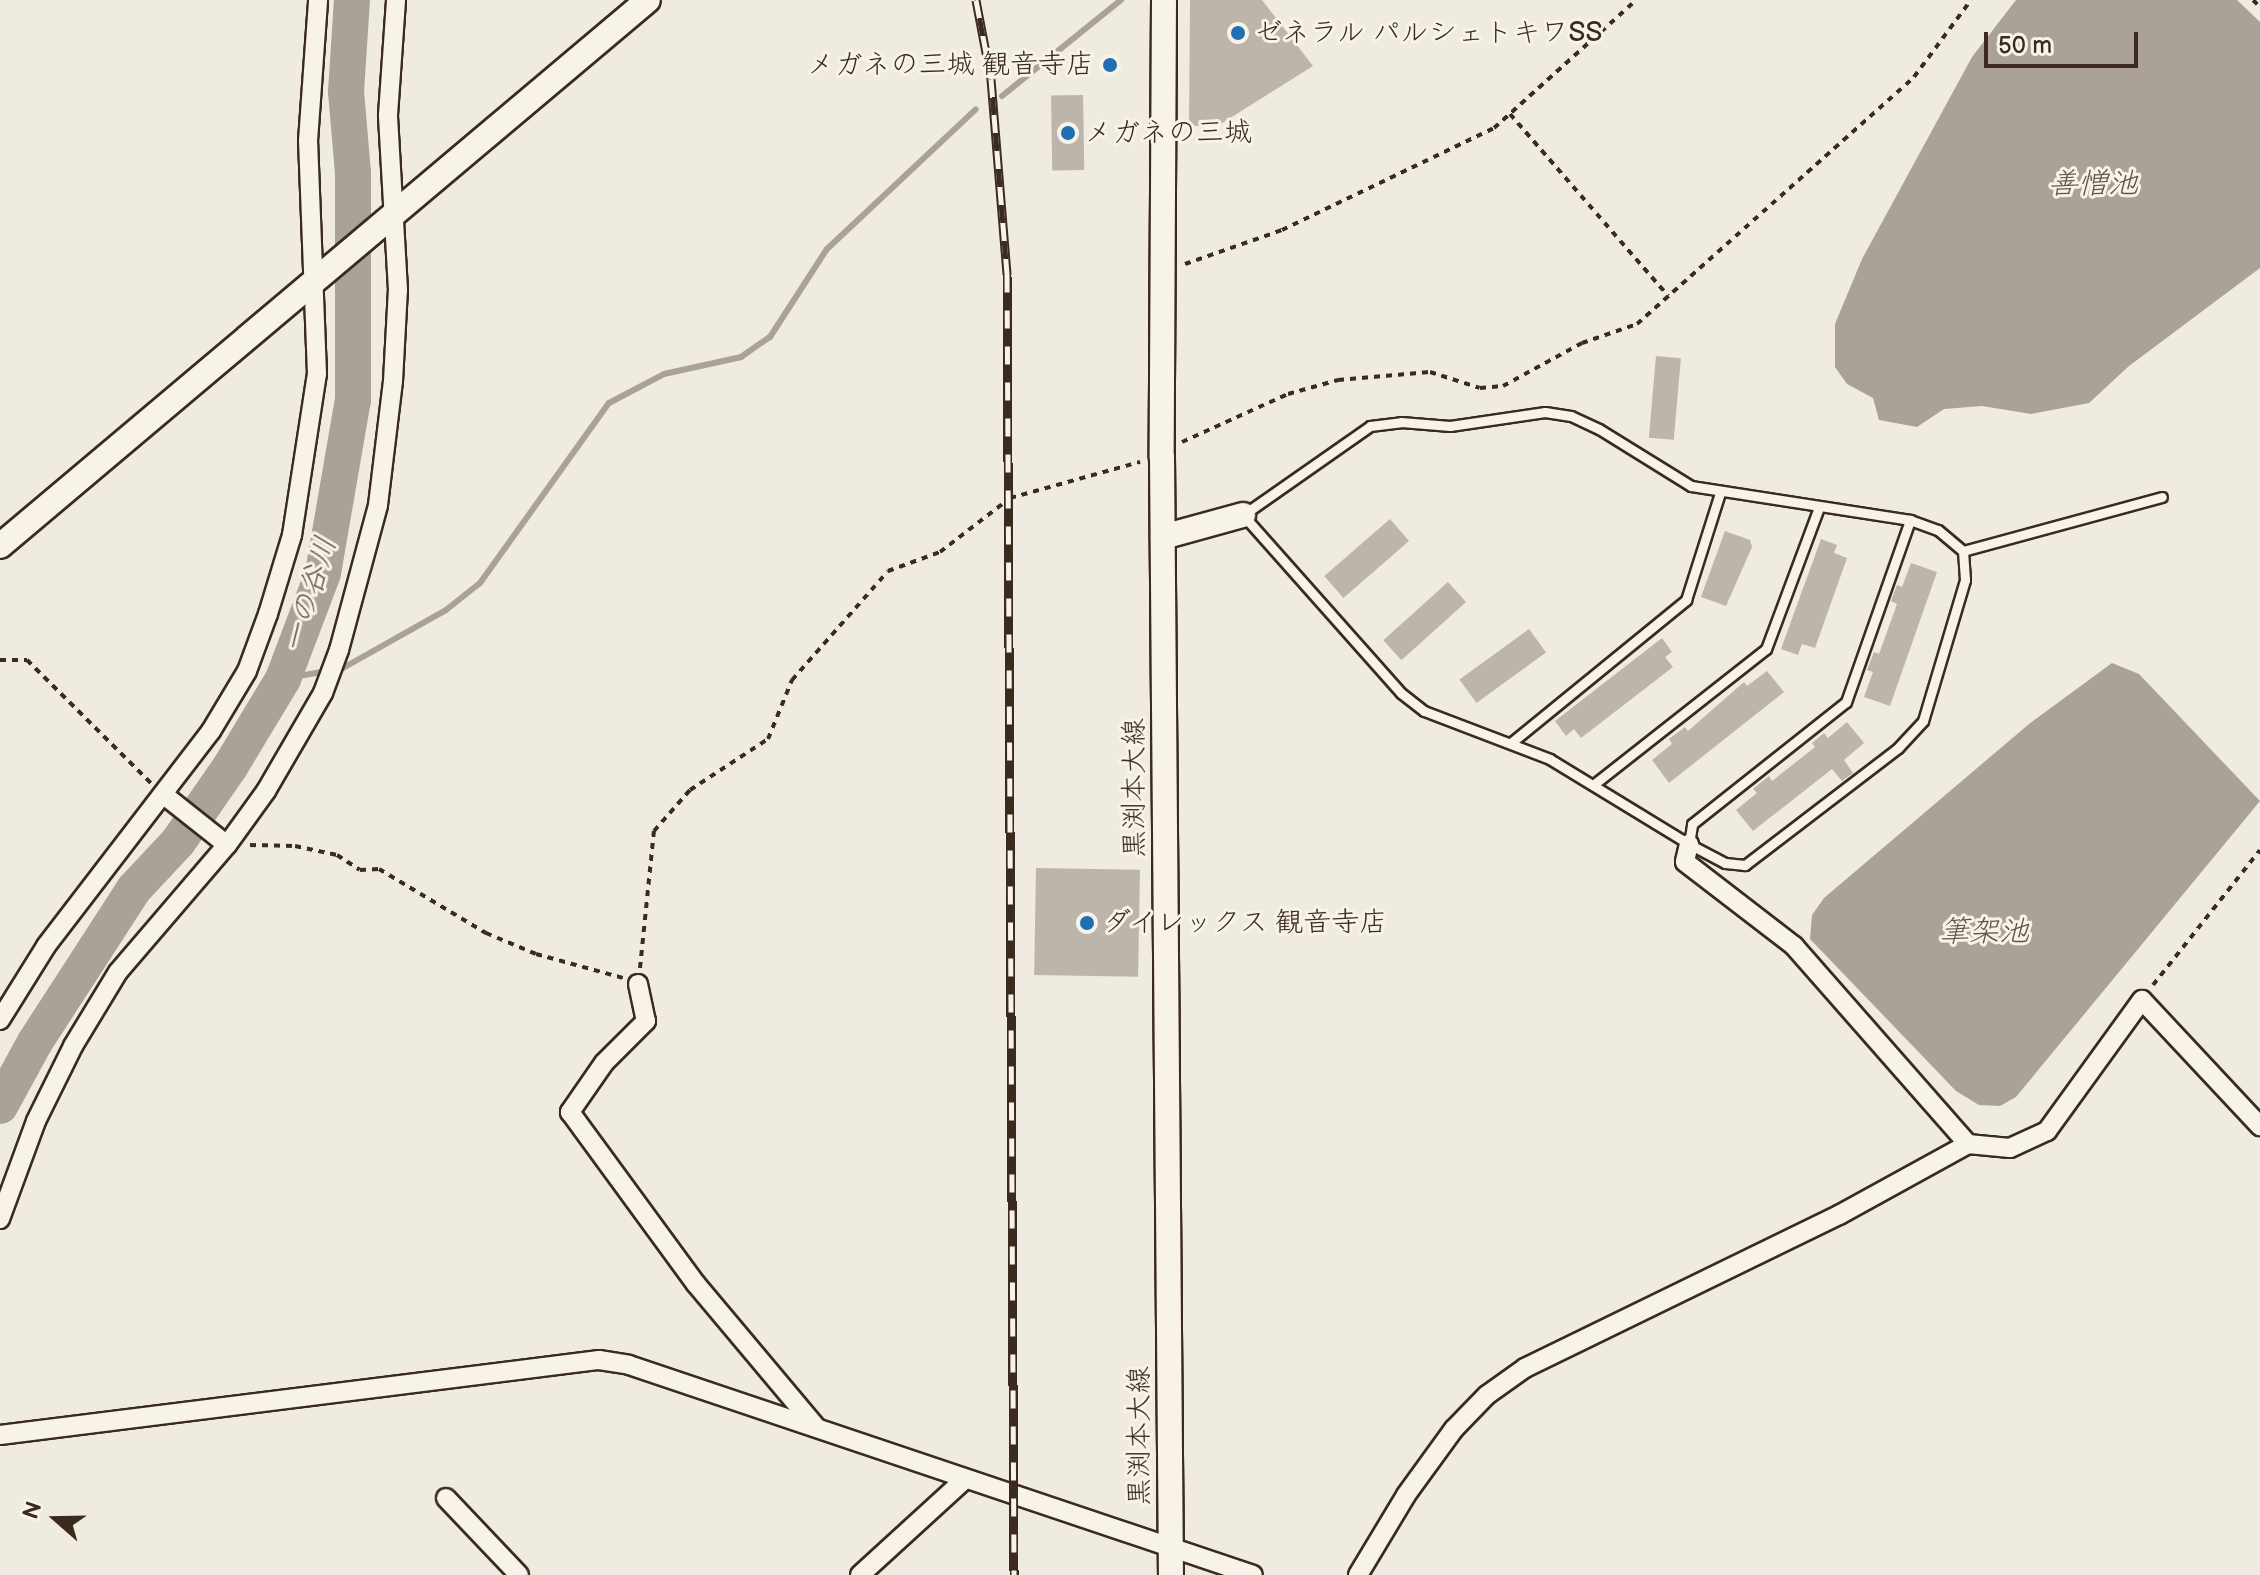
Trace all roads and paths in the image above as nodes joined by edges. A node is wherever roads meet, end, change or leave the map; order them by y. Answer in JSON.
{"nodes":[{"id":1,"x":318,"y":0,"type":"edge"},
{"id":2,"x":396,"y":0,"type":"edge"},
{"id":3,"x":648,"y":0,"type":"edge"},
{"id":4,"x":1164,"y":0,"type":"edge"},
{"id":5,"x":1636,"y":0,"type":"edge"},
{"id":6,"x":1971,"y":0,"type":"edge"},
{"id":7,"x":2253,"y":0,"type":"edge"},
{"id":8,"x":2260,"y":6,"type":"edge"},
{"id":9,"x":1510,"y":114,"type":"junction"},
{"id":10,"x":395,"y":209,"type":"junction"},
{"id":11,"x":1179,"y":265,"type":"dead end"},
{"id":12,"x":311,"y":280,"type":"junction"},
{"id":13,"x":1668,"y":296,"type":"junction"},
{"id":14,"x":1171,"y":450,"type":"junction"},
{"id":15,"x":1720,"y":493,"type":"junction"},
{"id":16,"x":2162,"y":497,"type":"dead end"},
{"id":17,"x":1819,"y":507,"type":"junction"},
{"id":18,"x":1243,"y":515,"type":"junction"},
{"id":19,"x":1910,"y":520,"type":"junction"},
{"id":20,"x":1163,"y":537,"type":"junction"},
{"id":21,"x":0,"y":546,"type":"edge"},
{"id":22,"x":1963,"y":551,"type":"junction"},
{"id":23,"x":0,"y":660,"type":"edge"},
{"id":24,"x":1512,"y":742,"type":"junction"},
{"id":25,"x":1593,"y":785,"type":"junction"},
{"id":26,"x":164,"y":795,"type":"junction"},
{"id":27,"x":1689,"y":844,"type":"junction"},
{"id":28,"x":227,"y":845,"type":"junction"},
{"id":29,"x":2260,"y":850,"type":"edge"},
{"id":30,"x":638,"y":984,"type":"junction"},
{"id":31,"x":2142,"y":1000,"type":"junction"},
{"id":32,"x":0,"y":1020,"type":"edge"},
{"id":33,"x":2260,"y":1126,"type":"edge"},
{"id":34,"x":1968,"y":1144,"type":"junction"},
{"id":35,"x":0,"y":1219,"type":"edge"},
{"id":36,"x":816,"y":1427,"type":"junction"},
{"id":37,"x":0,"y":1435,"type":"edge"},
{"id":38,"x":965,"y":1479,"type":"junction"},
{"id":39,"x":446,"y":1498,"type":"dead end"},
{"id":40,"x":1171,"y":1548,"type":"junction"},
{"id":41,"x":519,"y":1575,"type":"edge"},
{"id":42,"x":860,"y":1575,"type":"edge"},
{"id":43,"x":1171,"y":1575,"type":"edge"},
{"id":44,"x":1253,"y":1575,"type":"edge"},
{"id":45,"x":1358,"y":1575,"type":"edge"}],
"edges":[{"from":1,"to":12,"type":"street"},
{"from":2,"to":10,"type":"street"},
{"from":3,"to":10,"type":"main road"},
{"from":4,"to":14,"type":"main road","name":"黒渕本大線"},
{"from":5,"to":9,"type":"path"},
{"from":6,"to":13,"type":"path"},
{"from":7,"to":8,"type":"path"},
{"from":9,"to":11,"type":"path"},
{"from":9,"to":13,"type":"path"},
{"from":10,"to":12,"type":"main road"},
{"from":10,"to":28,"type":"street"},
{"from":12,"to":21,"type":"main road"},
{"from":12,"to":26,"type":"street"},
{"from":13,"to":14,"type":"path"},
{"from":14,"to":20,"type":"main road","name":"黒渕本大線"},
{"from":14,"to":30,"type":"path"},
{"from":15,"to":17,"type":"lane"},
{"from":15,"to":18,"type":"lane"},
{"from":15,"to":24,"type":"lane"},
{"from":16,"to":22,"type":"lane"},
{"from":17,"to":19,"type":"lane"},
{"from":17,"to":25,"type":"lane"},
{"from":18,"to":20,"type":"main road"},
{"from":18,"to":24,"type":"lane"},
{"from":19,"to":22,"type":"lane"},
{"from":19,"to":27,"type":"lane"},
{"from":20,"to":40,"type":"main road","name":"黒渕本大線"},
{"from":22,"to":27,"type":"lane"},
{"from":23,"to":26,"type":"path"},
{"from":24,"to":25,"type":"lane"},
{"from":25,"to":27,"type":"lane"},
{"from":26,"to":28,"type":"street"},
{"from":26,"to":32,"type":"street"},
{"from":27,"to":34,"type":"street"},
{"from":28,"to":30,"type":"path"},
{"from":28,"to":35,"type":"street"},
{"from":29,"to":31,"type":"path"},
{"from":30,"to":36,"type":"street"},
{"from":31,"to":33,"type":"street"},
{"from":31,"to":34,"type":"street"},
{"from":34,"to":45,"type":"street"},
{"from":36,"to":37,"type":"street"},
{"from":36,"to":38,"type":"street"},
{"from":38,"to":40,"type":"street"},
{"from":38,"to":42,"type":"street"},
{"from":39,"to":41,"type":"street"},
{"from":40,"to":43,"type":"main road","name":"黒渕本大線"},
{"from":40,"to":44,"type":"street"}]}
